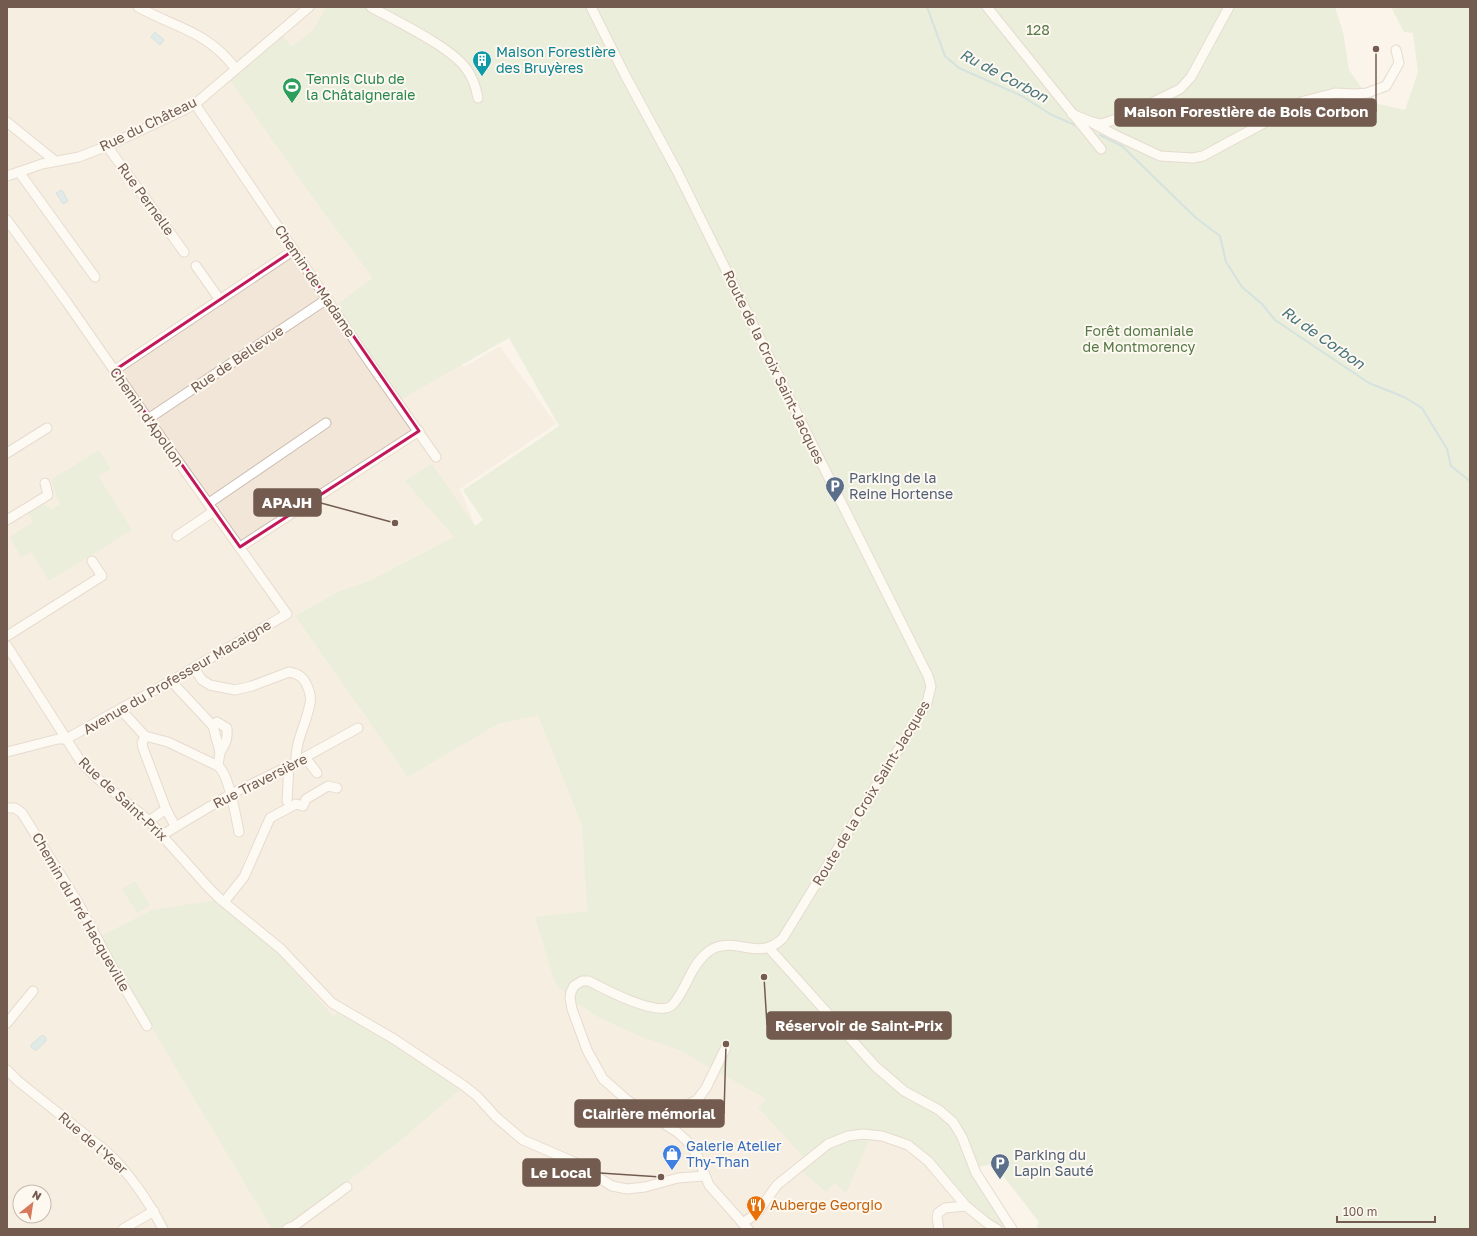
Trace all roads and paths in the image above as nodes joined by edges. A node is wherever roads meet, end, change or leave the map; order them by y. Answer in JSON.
{"nodes":[{"id":1,"x":138,"y":7,"type":"edge"},
{"id":2,"x":309,"y":7,"type":"edge"},
{"id":3,"x":371,"y":7,"type":"edge"},
{"id":4,"x":591,"y":7,"type":"edge"},
{"id":5,"x":987,"y":7,"type":"edge"},
{"id":6,"x":1229,"y":7,"type":"edge"},
{"id":7,"x":1396,"y":50,"type":"dead end"},
{"id":8,"x":235,"y":68,"type":"junction"},
{"id":9,"x":478,"y":98,"type":"dead end"},
{"id":10,"x":195,"y":104,"type":"junction"},
{"id":11,"x":1072,"y":114,"type":"junction"},
{"id":12,"x":1089,"y":121,"type":"junction"},
{"id":13,"x":7,"y":122,"type":"edge"},
{"id":14,"x":107,"y":146,"type":"junction"},
{"id":15,"x":1101,"y":149,"type":"dead end"},
{"id":16,"x":55,"y":161,"type":"junction"},
{"id":17,"x":19,"y":172,"type":"junction"},
{"id":18,"x":7,"y":176,"type":"edge"},
{"id":19,"x":7,"y":220,"type":"edge"},
{"id":20,"x":294,"y":250,"type":"junction"},
{"id":21,"x":184,"y":252,"type":"dead end"},
{"id":22,"x":196,"y":266,"type":"dead end"},
{"id":23,"x":95,"y":277,"type":"dead end"},
{"id":24,"x":327,"y":299,"type":"junction"},
{"id":25,"x":220,"y":300,"type":"junction"},
{"id":26,"x":115,"y":370,"type":"junction"},
{"id":27,"x":148,"y":419,"type":"junction"},
{"id":28,"x":326,"y":423,"type":"dead end"},
{"id":29,"x":47,"y":428,"type":"dead end"},
{"id":30,"x":418,"y":431,"type":"junction"},
{"id":31,"x":7,"y":453,"type":"edge"},
{"id":32,"x":436,"y":457,"type":"dead end"},
{"id":33,"x":45,"y":483,"type":"dead end"},
{"id":34,"x":209,"y":503,"type":"junction"},
{"id":35,"x":214,"y":512,"type":"junction"},
{"id":36,"x":7,"y":520,"type":"edge"},
{"id":37,"x":177,"y":536,"type":"dead end"},
{"id":38,"x":240,"y":548,"type":"junction"},
{"id":39,"x":92,"y":561,"type":"dead end"},
{"id":40,"x":287,"y":614,"type":"joint"},
{"id":41,"x":7,"y":636,"type":"edge"},
{"id":42,"x":7,"y":646,"type":"edge"},
{"id":43,"x":194,"y":668,"type":"junction"},
{"id":44,"x":171,"y":681,"type":"junction"},
{"id":45,"x":121,"y":710,"type":"junction"},
{"id":46,"x":213,"y":726,"type":"junction"},
{"id":47,"x":358,"y":728,"type":"dead end"},
{"id":48,"x":145,"y":736,"type":"junction"},
{"id":49,"x":66,"y":739,"type":"junction"},
{"id":50,"x":7,"y":752,"type":"edge"},
{"id":51,"x":220,"y":752,"type":"junction"},
{"id":52,"x":305,"y":757,"type":"junction"},
{"id":53,"x":292,"y":764,"type":"junction"},
{"id":54,"x":218,"y":766,"type":"junction"},
{"id":55,"x":317,"y":773,"type":"dead end"},
{"id":56,"x":337,"y":788,"type":"dead end"},
{"id":57,"x":231,"y":794,"type":"junction"},
{"id":58,"x":287,"y":801,"type":"dead end"},
{"id":59,"x":7,"y":808,"type":"edge"},
{"id":60,"x":166,"y":809,"type":"junction"},
{"id":61,"x":149,"y":821,"type":"junction"},
{"id":62,"x":175,"y":826,"type":"junction"},
{"id":63,"x":239,"y":832,"type":"dead end"},
{"id":64,"x":162,"y":835,"type":"junction"},
{"id":65,"x":224,"y":902,"type":"junction"},
{"id":66,"x":769,"y":948,"type":"junction"},
{"id":67,"x":33,"y":991,"type":"dead end"},
{"id":68,"x":7,"y":1023,"type":"edge"},
{"id":69,"x":147,"y":1026,"type":"dead end"},
{"id":70,"x":726,"y":1047,"type":"dead end"},
{"id":71,"x":7,"y":1070,"type":"edge"},
{"id":72,"x":671,"y":1128,"type":"junction"},
{"id":73,"x":704,"y":1176,"type":"junction"},
{"id":74,"x":347,"y":1187,"type":"dead end"},
{"id":75,"x":966,"y":1206,"type":"junction"},
{"id":76,"x":154,"y":1211,"type":"junction"},
{"id":77,"x":745,"y":1227,"type":"edge"},
{"id":78,"x":123,"y":1229,"type":"edge"},
{"id":79,"x":163,"y":1229,"type":"edge"},
{"id":80,"x":287,"y":1229,"type":"edge"},
{"id":81,"x":939,"y":1229,"type":"edge"},
{"id":82,"x":997,"y":1229,"type":"edge"},
{"id":83,"x":1012,"y":1229,"type":"edge"}],
"edges":[{"from":1,"to":8,"type":"street"},
{"from":2,"to":8,"type":"street","name":"Rue du Château"},
{"from":3,"to":9,"type":"street"},
{"from":4,"to":66,"type":"street","name":"Route de la Croix Saint-Jacques"},
{"from":5,"to":11,"type":"street"},
{"from":6,"to":12,"type":"street"},
{"from":7,"to":12,"type":"street"},
{"from":8,"to":10,"type":"street","name":"Rue du Château"},
{"from":10,"to":14,"type":"street","name":"Rue du Château"},
{"from":10,"to":20,"type":"street","name":"Chemin de Madame"},
{"from":11,"to":12,"type":"street"},
{"from":11,"to":15,"type":"street"},
{"from":13,"to":16,"type":"street"},
{"from":14,"to":16,"type":"street","name":"Rue du Château"},
{"from":14,"to":21,"type":"street","name":"Rue Pernelle"},
{"from":16,"to":17,"type":"street","name":"Rue du Château"},
{"from":17,"to":18,"type":"street","name":"Rue du Château"},
{"from":17,"to":23,"type":"street"},
{"from":19,"to":26,"type":"street","name":"Chemin d'Apollon"},
{"from":20,"to":24,"type":"street","name":"Chemin de Madame"},
{"from":20,"to":25,"type":"street"},
{"from":22,"to":25,"type":"street"},
{"from":24,"to":27,"type":"street","name":"Rue de Bellevue"},
{"from":24,"to":30,"type":"street","name":"Chemin de Madame"},
{"from":25,"to":26,"type":"street"},
{"from":26,"to":27,"type":"street","name":"Chemin d'Apollon"},
{"from":27,"to":34,"type":"street","name":"Chemin d'Apollon"},
{"from":28,"to":34,"type":"street"},
{"from":29,"to":31,"type":"street"},
{"from":30,"to":32,"type":"street","name":"Chemin de Madame"},
{"from":30,"to":38,"type":"street"},
{"from":33,"to":36,"type":"street"},
{"from":34,"to":35,"type":"street","name":"Chemin d'Apollon"},
{"from":35,"to":37,"type":"street"},
{"from":35,"to":38,"type":"street","name":"Chemin d'Apollon"},
{"from":38,"to":40,"type":"street","name":"Chemin d'Apollon"},
{"from":39,"to":41,"type":"street"},
{"from":40,"to":43,"type":"street","name":"Avenue du Professeur Macaigne"},
{"from":42,"to":49,"type":"street","name":"Rue de Saint-Prix"},
{"from":43,"to":44,"type":"street","name":"Avenue du Professeur Macaigne"},
{"from":43,"to":53,"type":"street"},
{"from":44,"to":45,"type":"street","name":"Avenue du Professeur Macaigne"},
{"from":44,"to":46,"type":"street"},
{"from":45,"to":48,"type":"street"},
{"from":45,"to":49,"type":"street","name":"Avenue du Professeur Macaigne"},
{"from":46,"to":51,"type":"street"},
{"from":46,"to":51,"type":"street"},
{"from":47,"to":52,"type":"street","name":"Rue Traversière"},
{"from":48,"to":54,"type":"street"},
{"from":48,"to":60,"type":"street"},
{"from":49,"to":50,"type":"street","name":"Avenue du Professeur Macaigne"},
{"from":49,"to":61,"type":"street","name":"Rue de Saint-Prix"},
{"from":51,"to":54,"type":"street"},
{"from":52,"to":53,"type":"street","name":"Rue Traversière"},
{"from":52,"to":55,"type":"street"},
{"from":53,"to":57,"type":"street","name":"Rue Traversière"},
{"from":53,"to":58,"type":"street"},
{"from":54,"to":57,"type":"street"},
{"from":56,"to":65,"type":"street"},
{"from":57,"to":62,"type":"street","name":"Rue Traversière"},
{"from":57,"to":63,"type":"street"},
{"from":59,"to":69,"type":"street","name":"Chemin du Pré Hacqueville"},
{"from":60,"to":61,"type":"street"},
{"from":60,"to":62,"type":"street"},
{"from":61,"to":64,"type":"street","name":"Rue de Saint-Prix"},
{"from":62,"to":64,"type":"street","name":"Rue Traversière"},
{"from":64,"to":65,"type":"street","name":"Rue de Saint-Prix"},
{"from":65,"to":73,"type":"street","name":"Rue de Saint-Prix"},
{"from":66,"to":72,"type":"street"},
{"from":66,"to":83,"type":"street"},
{"from":67,"to":68,"type":"street"},
{"from":70,"to":72,"type":"street"},
{"from":71,"to":76,"type":"street","name":"Rue de l'Yser"},
{"from":72,"to":73,"type":"street"},
{"from":73,"to":77,"type":"street"},
{"from":74,"to":80,"type":"street"},
{"from":75,"to":77,"type":"street"},
{"from":75,"to":81,"type":"street"},
{"from":75,"to":82,"type":"street"},
{"from":76,"to":78,"type":"street"},
{"from":76,"to":79,"type":"street","name":"Rue de l'Yser"}]}
